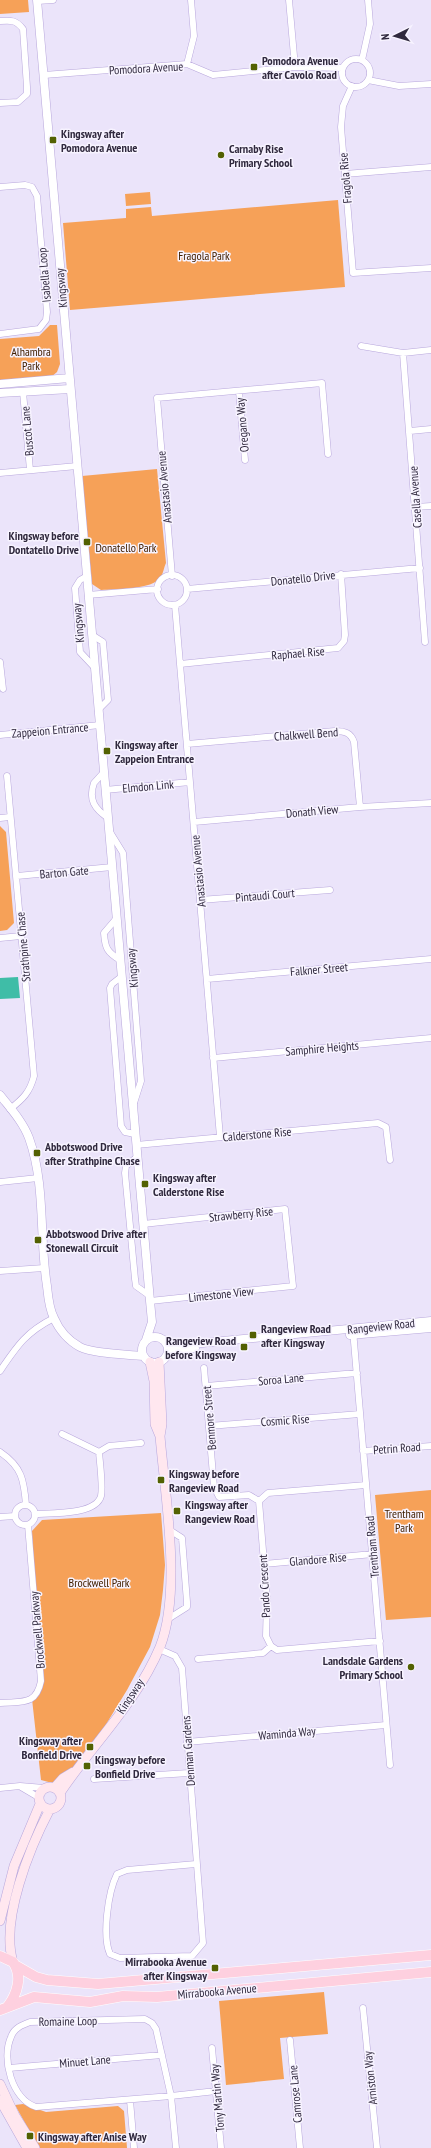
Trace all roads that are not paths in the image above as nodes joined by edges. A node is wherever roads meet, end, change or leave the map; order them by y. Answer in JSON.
{"nodes":[{"id":1,"x":53,"y":0,"type":"edge"},
{"id":2,"x":191,"y":0,"type":"edge"},
{"id":3,"x":289,"y":0,"type":"edge"},
{"id":4,"x":368,"y":0,"type":"edge"},
{"id":5,"x":37,"y":1,"type":"edge"},
{"id":6,"x":0,"y":21,"type":"edge"},
{"id":7,"x":362,"y":60,"type":"junction"},
{"id":8,"x":187,"y":64,"type":"junction"},
{"id":9,"x":295,"y":67,"type":"junction"},
{"id":10,"x":343,"y":68,"type":"junction"},
{"id":11,"x":44,"y":75,"type":"junction"},
{"id":12,"x":368,"y":80,"type":"junction"},
{"id":13,"x":431,"y":84,"type":"edge"},
{"id":14,"x":352,"y":86,"type":"junction"},
{"id":15,"x":0,"y":103,"type":"edge"},
{"id":16,"x":431,"y":167,"type":"edge"},
{"id":17,"x":345,"y":174,"type":"junction"},
{"id":18,"x":0,"y":187,"type":"edge"},
{"id":19,"x":431,"y":268,"type":"edge"},
{"id":20,"x":0,"y":334,"type":"edge"},
{"id":21,"x":361,"y":346,"type":"dead end"},
{"id":22,"x":431,"y":350,"type":"edge"},
{"id":23,"x":403,"y":353,"type":"junction"},
{"id":24,"x":69,"y":378,"type":"junction"},
{"id":25,"x":0,"y":384,"type":"edge"},
{"id":26,"x":70,"y":389,"type":"junction"},
{"id":27,"x":239,"y":390,"type":"junction"},
{"id":28,"x":23,"y":392,"type":"junction"},
{"id":29,"x":0,"y":393,"type":"edge"},
{"id":30,"x":431,"y":429,"type":"edge"},
{"id":31,"x":410,"y":431,"type":"junction"},
{"id":32,"x":328,"y":454,"type":"dead end"},
{"id":33,"x":245,"y":460,"type":"dead end"},
{"id":34,"x":77,"y":466,"type":"junction"},
{"id":35,"x":30,"y":470,"type":"junction"},
{"id":36,"x":0,"y":473,"type":"edge"},
{"id":37,"x":431,"y":506,"type":"edge"},
{"id":38,"x":416,"y":507,"type":"junction"},
{"id":39,"x":420,"y":568,"type":"junction"},
{"id":40,"x":340,"y":574,"type":"junction"},
{"id":41,"x":87,"y":576,"type":"junction"},
{"id":42,"x":172,"y":576,"type":"junction"},
{"id":43,"x":158,"y":589,"type":"junction"},
{"id":44,"x":187,"y":589,"type":"junction"},
{"id":45,"x":88,"y":595,"type":"junction"},
{"id":46,"x":175,"y":605,"type":"junction"},
{"id":47,"x":92,"y":635,"type":"junction"},
{"id":48,"x":426,"y":642,"type":"dead end"},
{"id":49,"x":0,"y":662,"type":"edge"},
{"id":50,"x":180,"y":664,"type":"junction"},
{"id":51,"x":95,"y":668,"type":"junction"},
{"id":52,"x":3,"y":690,"type":"dead end"},
{"id":53,"x":98,"y":710,"type":"junction"},
{"id":54,"x":100,"y":725,"type":"junction"},
{"id":55,"x":0,"y":734,"type":"edge"},
{"id":56,"x":187,"y":744,"type":"junction"},
{"id":57,"x":104,"y":772,"type":"junction"},
{"id":58,"x":7,"y":776,"type":"dead end"},
{"id":59,"x":190,"y":782,"type":"junction"},
{"id":60,"x":106,"y":790,"type":"junction"},
{"id":61,"x":431,"y":803,"type":"edge"},
{"id":62,"x":360,"y":807,"type":"junction"},
{"id":63,"x":10,"y":817,"type":"junction"},
{"id":64,"x":0,"y":818,"type":"edge"},
{"id":65,"x":108,"y":818,"type":"junction"},
{"id":66,"x":194,"y":822,"type":"junction"},
{"id":67,"x":109,"y":831,"type":"junction"},
{"id":68,"x":112,"y":868,"type":"junction"},
{"id":69,"x":17,"y":876,"type":"junction"},
{"id":70,"x":330,"y":890,"type":"dead end"},
{"id":71,"x":200,"y":900,"type":"junction"},
{"id":72,"x":116,"y":919,"type":"junction"},
{"id":73,"x":21,"y":936,"type":"junction"},
{"id":74,"x":0,"y":938,"type":"edge"},
{"id":75,"x":431,"y":959,"type":"edge"},
{"id":76,"x":120,"y":960,"type":"junction"},
{"id":77,"x":122,"y":977,"type":"junction"},
{"id":78,"x":207,"y":979,"type":"junction"},
{"id":79,"x":431,"y":1038,"type":"edge"},
{"id":80,"x":213,"y":1058,"type":"junction"},
{"id":81,"x":0,"y":1096,"type":"edge"},
{"id":82,"x":133,"y":1107,"type":"junction"},
{"id":83,"x":10,"y":1109,"type":"junction"},
{"id":84,"x":136,"y":1134,"type":"junction"},
{"id":85,"x":220,"y":1137,"type":"junction"},
{"id":86,"x":136,"y":1144,"type":"junction"},
{"id":87,"x":138,"y":1157,"type":"junction"},
{"id":88,"x":390,"y":1160,"type":"dead end"},
{"id":89,"x":38,"y":1178,"type":"junction"},
{"id":90,"x":0,"y":1182,"type":"edge"},
{"id":91,"x":143,"y":1224,"type":"junction"},
{"id":92,"x":44,"y":1268,"type":"junction"},
{"id":93,"x":0,"y":1271,"type":"edge"},
{"id":94,"x":293,"y":1286,"type":"joint"},
{"id":95,"x":150,"y":1298,"type":"junction"},
{"id":96,"x":54,"y":1318,"type":"junction"},
{"id":97,"x":431,"y":1321,"type":"edge"},
{"id":98,"x":152,"y":1322,"type":"junction"},
{"id":99,"x":431,"y":1328,"type":"edge"},
{"id":100,"x":354,"y":1332,"type":"junction"},
{"id":101,"x":162,"y":1339,"type":"junction"},
{"id":102,"x":235,"y":1342,"type":"junction"},
{"id":103,"x":144,"y":1343,"type":"junction"},
{"id":104,"x":168,"y":1351,"type":"junction"},
{"id":105,"x":119,"y":1352,"type":"junction"},
{"id":106,"x":151,"y":1360,"type":"junction"},
{"id":107,"x":204,"y":1368,"type":"dead end"},
{"id":108,"x":0,"y":1370,"type":"edge"},
{"id":109,"x":357,"y":1373,"type":"junction"},
{"id":110,"x":206,"y":1386,"type":"junction"},
{"id":111,"x":360,"y":1414,"type":"junction"},
{"id":112,"x":209,"y":1426,"type":"junction"},
{"id":113,"x":62,"y":1434,"type":"dead end"},
{"id":114,"x":141,"y":1443,"type":"dead end"},
{"id":115,"x":431,"y":1446,"type":"edge"},
{"id":116,"x":363,"y":1451,"type":"junction"},
{"id":117,"x":0,"y":1452,"type":"edge"},
{"id":118,"x":99,"y":1452,"type":"junction"},
{"id":119,"x":366,"y":1485,"type":"junction"},
{"id":120,"x":259,"y":1501,"type":"junction"},
{"id":121,"x":26,"y":1505,"type":"junction"},
{"id":122,"x":35,"y":1514,"type":"junction"},
{"id":123,"x":15,"y":1516,"type":"junction"},
{"id":124,"x":0,"y":1517,"type":"edge"},
{"id":125,"x":28,"y":1525,"type":"junction"},
{"id":126,"x":168,"y":1529,"type":"junction"},
{"id":127,"x":373,"y":1554,"type":"junction"},
{"id":128,"x":264,"y":1564,"type":"junction"},
{"id":129,"x":168,"y":1619,"type":"junction"},
{"id":130,"x":380,"y":1641,"type":"junction"},
{"id":131,"x":271,"y":1646,"type":"junction"},
{"id":132,"x":159,"y":1649,"type":"junction"},
{"id":133,"x":198,"y":1659,"type":"dead end"},
{"id":134,"x":0,"y":1702,"type":"edge"},
{"id":135,"x":386,"y":1725,"type":"junction"},
{"id":136,"x":187,"y":1742,"type":"junction"},
{"id":137,"x":390,"y":1765,"type":"dead end"},
{"id":138,"x":189,"y":1773,"type":"junction"},
{"id":139,"x":94,"y":1779,"type":"dead end"},
{"id":140,"x":20,"y":1786,"type":"junction"},
{"id":141,"x":0,"y":1788,"type":"edge"},
{"id":142,"x":44,"y":1788,"type":"junction"},
{"id":143,"x":58,"y":1790,"type":"junction"},
{"id":144,"x":39,"y":1800,"type":"junction"},
{"id":145,"x":50,"y":1809,"type":"junction"},
{"id":146,"x":196,"y":1864,"type":"junction"},
{"id":147,"x":0,"y":1921,"type":"edge"},
{"id":148,"x":431,"y":1955,"type":"edge"},
{"id":149,"x":0,"y":1956,"type":"edge"},
{"id":150,"x":14,"y":1963,"type":"junction"},
{"id":151,"x":431,"y":1972,"type":"edge"},
{"id":152,"x":363,"y":2008,"type":"dead end"},
{"id":153,"x":3,"y":2011,"type":"edge"},
{"id":154,"x":290,"y":2040,"type":"dead end"},
{"id":155,"x":212,"y":2048,"type":"dead end"},
{"id":156,"x":162,"y":2055,"type":"junction"},
{"id":157,"x":9,"y":2068,"type":"junction"},
{"id":158,"x":0,"y":2084,"type":"edge"},
{"id":159,"x":216,"y":2092,"type":"junction"},
{"id":160,"x":171,"y":2096,"type":"junction"},
{"id":161,"x":130,"y":2100,"type":"junction"},
{"id":162,"x":2,"y":2102,"type":"edge"},
{"id":163,"x":27,"y":2148,"type":"edge"},
{"id":164,"x":35,"y":2148,"type":"edge"},
{"id":165,"x":134,"y":2148,"type":"edge"},
{"id":166,"x":176,"y":2148,"type":"edge"},
{"id":167,"x":221,"y":2148,"type":"edge"},
{"id":168,"x":300,"y":2148,"type":"edge"},
{"id":169,"x":377,"y":2148,"type":"edge"}],
"edges":[{"from":1,"to":5,"type":"street"},
{"from":2,"to":8,"type":"street"},
{"from":3,"to":9,"type":"street"},
{"from":4,"to":7,"type":"street"},
{"from":5,"to":11,"type":"street","name":"Kingsway"},
{"from":6,"to":15,"type":"street"},
{"from":7,"to":10,"type":"street"},
{"from":7,"to":12,"type":"street"},
{"from":8,"to":9,"type":"street","name":"Pomodora Avenue"},
{"from":8,"to":11,"type":"street","name":"Pomodora Avenue"},
{"from":9,"to":10,"type":"street","name":"Pomodora Avenue"},
{"from":10,"to":14,"type":"street"},
{"from":11,"to":24,"type":"street","name":"Kingsway"},
{"from":12,"to":13,"type":"street"},
{"from":12,"to":14,"type":"street"},
{"from":14,"to":17,"type":"street","name":"Fragola Rise"},
{"from":16,"to":17,"type":"street"},
{"from":17,"to":19,"type":"street","name":"Fragola Rise"},
{"from":18,"to":20,"type":"street","name":"Isabella Loop"},
{"from":21,"to":23,"type":"street"},
{"from":22,"to":23,"type":"street"},
{"from":23,"to":31,"type":"street","name":"Casella Avenue"},
{"from":24,"to":25,"type":"street"},
{"from":24,"to":26,"type":"street","name":"Kingsway"},
{"from":26,"to":28,"type":"street"},
{"from":26,"to":34,"type":"street","name":"Kingsway"},
{"from":27,"to":32,"type":"street"},
{"from":27,"to":33,"type":"street","name":"Oregano Way"},
{"from":27,"to":42,"type":"street","name":"Anastasio Avenue"},
{"from":28,"to":29,"type":"street"},
{"from":28,"to":35,"type":"street","name":"Buscot Lane"},
{"from":30,"to":31,"type":"street"},
{"from":31,"to":38,"type":"street","name":"Casella Avenue"},
{"from":34,"to":35,"type":"street"},
{"from":34,"to":41,"type":"street","name":"Kingsway"},
{"from":35,"to":36,"type":"street"},
{"from":37,"to":38,"type":"street"},
{"from":38,"to":39,"type":"street","name":"Casella Avenue"},
{"from":39,"to":40,"type":"street","name":"Donatello Drive"},
{"from":39,"to":48,"type":"street","name":"Casella Avenue"},
{"from":40,"to":44,"type":"street","name":"Donatello Drive"},
{"from":40,"to":50,"type":"street","name":"Raphael Rise"},
{"from":41,"to":45,"type":"street","name":"Kingsway"},
{"from":41,"to":51,"type":"street","name":"Kingsway"},
{"from":42,"to":43,"type":"street"},
{"from":42,"to":44,"type":"street"},
{"from":43,"to":45,"type":"street"},
{"from":43,"to":46,"type":"street"},
{"from":44,"to":46,"type":"street"},
{"from":45,"to":47,"type":"street","name":"Kingsway"},
{"from":46,"to":50,"type":"street","name":"Anastasio Avenue"},
{"from":47,"to":51,"type":"street","name":"Kingsway"},
{"from":47,"to":53,"type":"street","name":"Kingsway"},
{"from":49,"to":52,"type":"street"},
{"from":50,"to":56,"type":"street","name":"Anastasio Avenue"},
{"from":51,"to":53,"type":"street","name":"Kingsway"},
{"from":53,"to":54,"type":"street","name":"Kingsway"},
{"from":54,"to":55,"type":"street","name":"Zappeion Entrance"},
{"from":54,"to":57,"type":"street","name":"Kingsway"},
{"from":56,"to":59,"type":"street","name":"Anastasio Avenue"},
{"from":56,"to":62,"type":"street","name":"Chalkwell Bend"},
{"from":57,"to":60,"type":"street","name":"Kingsway"},
{"from":57,"to":65,"type":"street"},
{"from":58,"to":63,"type":"street","name":"Strathpine Chase"},
{"from":59,"to":60,"type":"street","name":"Elmdon Link"},
{"from":59,"to":66,"type":"street","name":"Anastasio Avenue"},
{"from":60,"to":65,"type":"street","name":"Kingsway"},
{"from":61,"to":62,"type":"street","name":"Donath View"},
{"from":62,"to":66,"type":"street","name":"Donath View"},
{"from":63,"to":64,"type":"street"},
{"from":63,"to":69,"type":"street","name":"Strathpine Chase"},
{"from":65,"to":67,"type":"street","name":"Kingsway"},
{"from":66,"to":71,"type":"street","name":"Anastasio Avenue"},
{"from":67,"to":68,"type":"street","name":"Kingsway"},
{"from":67,"to":82,"type":"street","name":"Kingsway"},
{"from":68,"to":69,"type":"street","name":"Barton Gate"},
{"from":68,"to":72,"type":"street","name":"Kingsway"},
{"from":69,"to":73,"type":"street","name":"Strathpine Chase"},
{"from":70,"to":71,"type":"street","name":"Pintaudi Court"},
{"from":71,"to":78,"type":"street","name":"Anastasio Avenue"},
{"from":72,"to":76,"type":"street","name":"Kingsway"},
{"from":72,"to":76,"type":"street","name":"Kingsway"},
{"from":73,"to":74,"type":"street"},
{"from":73,"to":83,"type":"street","name":"Strathpine Chase"},
{"from":75,"to":78,"type":"street","name":"Falkner Street"},
{"from":76,"to":77,"type":"street","name":"Kingsway"},
{"from":77,"to":82,"type":"street","name":"Kingsway"},
{"from":77,"to":84,"type":"street","name":"Kingsway"},
{"from":78,"to":80,"type":"street","name":"Anastasio Avenue"},
{"from":79,"to":80,"type":"street","name":"Samphire Heights"},
{"from":80,"to":85,"type":"street","name":"Anastasio Avenue"},
{"from":81,"to":83,"type":"street"},
{"from":82,"to":84,"type":"street","name":"Kingsway"},
{"from":83,"to":89,"type":"street"},
{"from":84,"to":86,"type":"street","name":"Kingsway"},
{"from":85,"to":86,"type":"street","name":"Calderstone Rise"},
{"from":85,"to":88,"type":"street","name":"Calderstone Rise"},
{"from":86,"to":87,"type":"street","name":"Kingsway"},
{"from":87,"to":91,"type":"street","name":"Kingsway"},
{"from":87,"to":95,"type":"street"},
{"from":89,"to":90,"type":"street"},
{"from":89,"to":92,"type":"street"},
{"from":91,"to":94,"type":"street","name":"Strawberry Rise"},
{"from":91,"to":95,"type":"street","name":"Kingsway"},
{"from":92,"to":93,"type":"street"},
{"from":92,"to":96,"type":"street"},
{"from":94,"to":95,"type":"street","name":"Limestone View"},
{"from":95,"to":98,"type":"street","name":"Kingsway"},
{"from":96,"to":105,"type":"street"},
{"from":96,"to":108,"type":"street"},
{"from":97,"to":100,"type":"street","name":"Rangeview Road"},
{"from":98,"to":101,"type":"street","name":"Kingsway"},
{"from":98,"to":103,"type":"street","name":"Kingsway"},
{"from":99,"to":100,"type":"street","name":"Rangeview Road"},
{"from":100,"to":102,"type":"street","name":"Rangeview Road"},
{"from":100,"to":109,"type":"street","name":"Trentham Road"},
{"from":101,"to":102,"type":"street","name":"Rangeview Road"},
{"from":101,"to":103,"type":"street"},
{"from":101,"to":104,"type":"street"},
{"from":102,"to":104,"type":"street","name":"Rangeview Road"},
{"from":103,"to":105,"type":"street"},
{"from":103,"to":106,"type":"street"},
{"from":104,"to":106,"type":"street"},
{"from":105,"to":106,"type":"street"},
{"from":106,"to":126,"type":"main road","name":"Kingsway"},
{"from":107,"to":110,"type":"street","name":"Benmore Street"},
{"from":109,"to":110,"type":"street","name":"Soroa Lane"},
{"from":109,"to":111,"type":"street","name":"Trentham Road"},
{"from":110,"to":112,"type":"street","name":"Benmore Street"},
{"from":111,"to":112,"type":"street","name":"Cosmic Rise"},
{"from":111,"to":116,"type":"street","name":"Trentham Road"},
{"from":112,"to":120,"type":"street","name":"Benmore Street"},
{"from":113,"to":118,"type":"street"},
{"from":114,"to":118,"type":"street"},
{"from":115,"to":116,"type":"street","name":"Petrin Road"},
{"from":116,"to":119,"type":"street","name":"Trentham Road"},
{"from":117,"to":121,"type":"street"},
{"from":118,"to":122,"type":"street"},
{"from":119,"to":120,"type":"street"},
{"from":119,"to":127,"type":"street","name":"Trentham Road"},
{"from":120,"to":128,"type":"street","name":"Pando Crescent"},
{"from":121,"to":122,"type":"street"},
{"from":121,"to":123,"type":"street"},
{"from":122,"to":125,"type":"street"},
{"from":123,"to":124,"type":"street"},
{"from":123,"to":125,"type":"street"},
{"from":125,"to":134,"type":"street","name":"Brockwell Parkway"},
{"from":126,"to":129,"type":"main road","name":"Kingsway"},
{"from":126,"to":129,"type":"street"},
{"from":127,"to":128,"type":"street","name":"Glandore Rise"},
{"from":127,"to":130,"type":"street","name":"Trentham Road"},
{"from":128,"to":131,"type":"street","name":"Pando Crescent"},
{"from":129,"to":132,"type":"main road","name":"Kingsway"},
{"from":130,"to":131,"type":"street"},
{"from":130,"to":135,"type":"street","name":"Trentham Road"},
{"from":131,"to":133,"type":"street"},
{"from":132,"to":136,"type":"street","name":"Denman Gardens"},
{"from":132,"to":143,"type":"main road","name":"Kingsway"},
{"from":135,"to":136,"type":"street","name":"Waminda Way"},
{"from":135,"to":137,"type":"street","name":"Trentham Road"},
{"from":136,"to":138,"type":"street","name":"Denman Gardens"},
{"from":138,"to":139,"type":"street"},
{"from":138,"to":146,"type":"street","name":"Denman Gardens"},
{"from":140,"to":141,"type":"street"},
{"from":140,"to":142,"type":"street"},
{"from":140,"to":144,"type":"street"},
{"from":142,"to":143,"type":"main road"},
{"from":142,"to":144,"type":"main road"},
{"from":143,"to":145,"type":"main road"},
{"from":144,"to":145,"type":"main road"},
{"from":144,"to":147,"type":"main road"},
{"from":145,"to":150,"type":"main road"},
{"from":146,"to":146,"type":"street","name":"Denman Gardens"},
{"from":148,"to":150,"type":"main road","name":"Mirrabooka Avenue"},
{"from":149,"to":150,"type":"main road","name":"Mirrabooka Avenue"},
{"from":150,"to":153,"type":"main road"},
{"from":151,"to":153,"type":"main road","name":"Mirrabooka Avenue"},
{"from":152,"to":169,"type":"street","name":"Arniston Way"},
{"from":154,"to":168,"type":"street","name":"Camrose Lane"},
{"from":155,"to":159,"type":"street","name":"Tony Martin Way"},
{"from":156,"to":157,"type":"street","name":"Minuet Lane"},
{"from":156,"to":157,"type":"street","name":"Romaine Loop"},
{"from":156,"to":160,"type":"street","name":"Romaine Loop"},
{"from":157,"to":161,"type":"street","name":"Romaine Loop"},
{"from":158,"to":162,"type":"main road"},
{"from":159,"to":160,"type":"street","name":"Romaine Loop"},
{"from":159,"to":167,"type":"street","name":"Tony Martin Way"},
{"from":160,"to":161,"type":"street","name":"Romaine Loop"},
{"from":160,"to":166,"type":"street"},
{"from":161,"to":165,"type":"street"},
{"from":162,"to":163,"type":"main road"},
{"from":162,"to":164,"type":"main road"}]}
